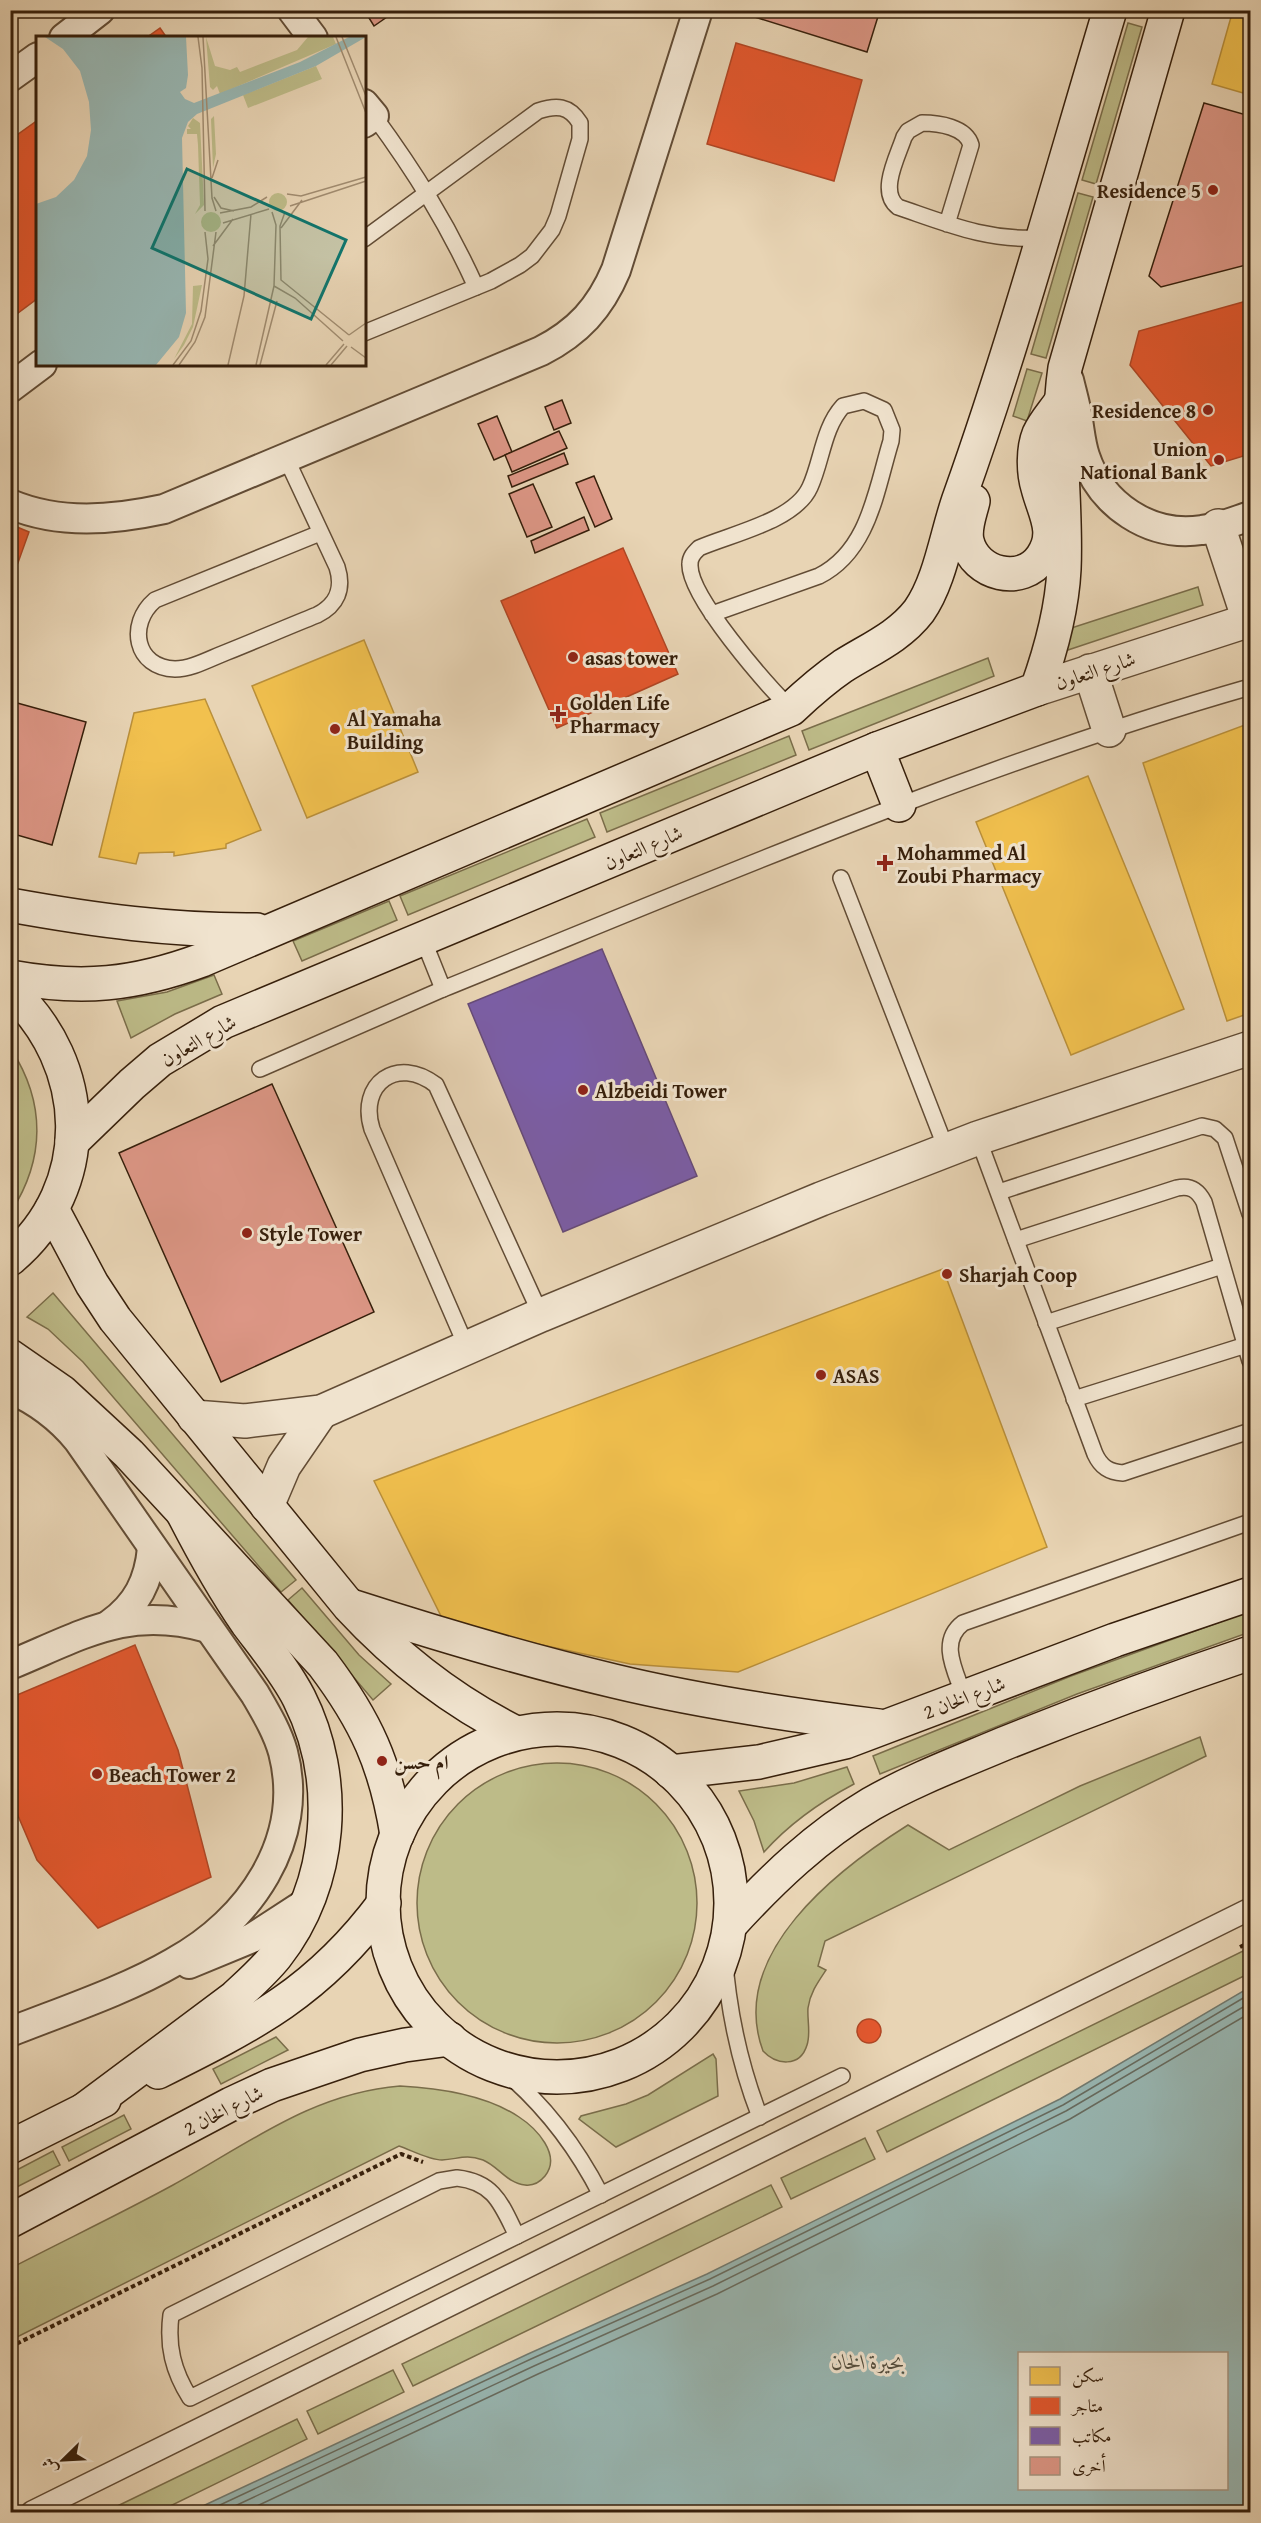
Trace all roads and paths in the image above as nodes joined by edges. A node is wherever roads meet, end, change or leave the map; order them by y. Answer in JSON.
{"nodes":[{"id":1,"x":100,"y":10,"type":"edge"},
{"id":2,"x":292,"y":10,"type":"edge"},
{"id":3,"x":698,"y":10,"type":"edge"},
{"id":4,"x":1110,"y":10,"type":"edge"},
{"id":5,"x":1168,"y":10,"type":"edge"},
{"id":6,"x":67,"y":36,"type":"edge"},
{"id":7,"x":312,"y":36,"type":"edge"},
{"id":8,"x":36,"y":58,"type":"edge"},
{"id":9,"x":10,"y":77,"type":"edge"},
{"id":10,"x":368,"y":114,"type":"edge"},
{"id":11,"x":428,"y":193,"type":"junction"},
{"id":12,"x":947,"y":224,"type":"junction"},
{"id":13,"x":366,"y":238,"type":"edge"},
{"id":14,"x":1042,"y":238,"type":"junction"},
{"id":15,"x":476,"y":287,"type":"junction"},
{"id":16,"x":366,"y":332,"type":"edge"},
{"id":17,"x":39,"y":366,"type":"edge"},
{"id":18,"x":1065,"y":368,"type":"junction"},
{"id":19,"x":10,"y":388,"type":"edge"},
{"id":20,"x":1060,"y":403,"type":"junction"},
{"id":21,"x":989,"y":417,"type":"junction"},
{"id":22,"x":286,"y":458,"type":"junction"},
{"id":23,"x":10,"y":504,"type":"edge"},
{"id":24,"x":1251,"y":516,"type":"edge"},
{"id":25,"x":320,"y":533,"type":"junction"},
{"id":26,"x":1232,"y":544,"type":"edge"},
{"id":27,"x":712,"y":614,"type":"junction"},
{"id":28,"x":1250,"y":620,"type":"edge"},
{"id":29,"x":1090,"y":671,"type":"junction"},
{"id":30,"x":1251,"y":687,"type":"edge"},
{"id":31,"x":1037,"y":689,"type":"junction"},
{"id":32,"x":791,"y":709,"type":"junction"},
{"id":33,"x":1109,"y":730,"type":"junction"},
{"id":34,"x":877,"y":748,"type":"junction"},
{"id":35,"x":899,"y":805,"type":"junction"},
{"id":36,"x":841,"y":878,"type":"dead end"},
{"id":37,"x":10,"y":905,"type":"edge"},
{"id":38,"x":271,"y":930,"type":"junction"},
{"id":39,"x":423,"y":939,"type":"junction"},
{"id":40,"x":10,"y":977,"type":"edge"},
{"id":41,"x":443,"y":989,"type":"junction"},
{"id":42,"x":10,"y":990,"type":"edge"},
{"id":43,"x":1251,"y":1048,"type":"edge"},
{"id":44,"x":260,"y":1069,"type":"dead end"},
{"id":45,"x":978,"y":1138,"type":"junction"},
{"id":46,"x":72,"y":1142,"type":"junction"},
{"id":47,"x":947,"y":1150,"type":"junction"},
{"id":48,"x":999,"y":1192,"type":"junction"},
{"id":49,"x":52,"y":1209,"type":"junction"},
{"id":50,"x":1251,"y":1214,"type":"edge"},
{"id":51,"x":1016,"y":1240,"type":"junction"},
{"id":52,"x":10,"y":1259,"type":"edge"},
{"id":53,"x":1222,"y":1266,"type":"junction"},
{"id":54,"x":542,"y":1315,"type":"junction"},
{"id":55,"x":1046,"y":1323,"type":"junction"},
{"id":56,"x":1246,"y":1345,"type":"junction"},
{"id":57,"x":467,"y":1348,"type":"junction"},
{"id":58,"x":10,"y":1356,"type":"edge"},
{"id":59,"x":1251,"y":1361,"type":"edge"},
{"id":60,"x":10,"y":1389,"type":"edge"},
{"id":61,"x":1074,"y":1399,"type":"junction"},
{"id":62,"x":321,"y":1412,"type":"junction"},
{"id":63,"x":194,"y":1416,"type":"junction"},
{"id":64,"x":1251,"y":1431,"type":"edge"},
{"id":65,"x":267,"y":1506,"type":"junction"},
{"id":66,"x":183,"y":1512,"type":"junction"},
{"id":67,"x":1251,"y":1522,"type":"edge"},
{"id":68,"x":152,"y":1548,"type":"junction"},
{"id":69,"x":1251,"y":1594,"type":"edge"},
{"id":70,"x":349,"y":1606,"type":"junction"},
{"id":71,"x":110,"y":1624,"type":"junction"},
{"id":72,"x":208,"y":1628,"type":"junction"},
{"id":73,"x":1251,"y":1653,"type":"edge"},
{"id":74,"x":10,"y":1665,"type":"edge"},
{"id":75,"x":963,"y":1696,"type":"junction"},
{"id":76,"x":887,"y":1727,"type":"junction"},
{"id":77,"x":516,"y":1733,"type":"junction"},
{"id":78,"x":671,"y":1772,"type":"junction"},
{"id":79,"x":398,"y":1834,"type":"junction"},
{"id":80,"x":306,"y":1903,"type":"junction"},
{"id":81,"x":384,"y":1903,"type":"junction"},
{"id":82,"x":1251,"y":1909,"type":"edge"},
{"id":83,"x":727,"y":1938,"type":"junction"},
{"id":84,"x":146,"y":1976,"type":"junction"},
{"id":85,"x":10,"y":2032,"type":"edge"},
{"id":86,"x":450,"y":2039,"type":"junction"},
{"id":87,"x":499,"y":2067,"type":"junction"},
{"id":88,"x":842,"y":2076,"type":"dead end"},
{"id":89,"x":84,"y":2110,"type":"junction"},
{"id":90,"x":760,"y":2117,"type":"junction"},
{"id":91,"x":13,"y":2145,"type":"edge"},
{"id":92,"x":446,"y":2179,"type":"junction"},
{"id":93,"x":601,"y":2195,"type":"junction"},
{"id":94,"x":10,"y":2221,"type":"edge"},
{"id":95,"x":517,"y":2236,"type":"junction"},
{"id":96,"x":10,"y":2348,"type":"edge"},
{"id":97,"x":32,"y":2512,"type":"edge"}],
"edges":[{"from":1,"to":6,"type":"street"},
{"from":2,"to":7,"type":"street"},
{"from":3,"to":22,"type":"street"},
{"from":4,"to":14,"type":"main road"},
{"from":5,"to":18,"type":"main road"},
{"from":8,"to":9,"type":"street"},
{"from":10,"to":11,"type":"lane"},
{"from":11,"to":13,"type":"lane"},
{"from":11,"to":15,"type":"lane"},
{"from":11,"to":15,"type":"lane"},
{"from":12,"to":12,"type":"lane"},
{"from":12,"to":14,"type":"lane"},
{"from":14,"to":21,"type":"main road"},
{"from":15,"to":16,"type":"lane"},
{"from":17,"to":19,"type":"street"},
{"from":18,"to":20,"type":"main road"},
{"from":18,"to":26,"type":"street"},
{"from":20,"to":21,"type":"main road"},
{"from":20,"to":31,"type":"main road"},
{"from":21,"to":32,"type":"main road"},
{"from":22,"to":23,"type":"street"},
{"from":22,"to":25,"type":"lane"},
{"from":24,"to":26,"type":"street"},
{"from":25,"to":25,"type":"lane"},
{"from":26,"to":28,"type":"main road"},
{"from":27,"to":27,"type":"lane"},
{"from":27,"to":32,"type":"lane"},
{"from":28,"to":29,"type":"main road","name":"شارع التعاون"},
{"from":29,"to":31,"type":"main road","name":"شارع التعاون"},
{"from":29,"to":33,"type":"main road"},
{"from":30,"to":33,"type":"lane"},
{"from":31,"to":34,"type":"main road","name":"شارع التعاون"},
{"from":32,"to":38,"type":"main road"},
{"from":33,"to":35,"type":"lane"},
{"from":34,"to":35,"type":"main road"},
{"from":34,"to":39,"type":"main road","name":"شارع التعاون"},
{"from":35,"to":41,"type":"lane"},
{"from":36,"to":47,"type":"lane"},
{"from":37,"to":38,"type":"main road"},
{"from":38,"to":40,"type":"main road"},
{"from":39,"to":41,"type":"lane"},
{"from":39,"to":46,"type":"main road","name":"شارع التعاون"},
{"from":41,"to":44,"type":"lane"},
{"from":42,"to":46,"type":"main road"},
{"from":43,"to":45,"type":"main road"},
{"from":45,"to":47,"type":"main road"},
{"from":45,"to":48,"type":"lane"},
{"from":46,"to":49,"type":"main road"},
{"from":47,"to":54,"type":"main road"},
{"from":48,"to":50,"type":"lane"},
{"from":48,"to":51,"type":"lane"},
{"from":49,"to":52,"type":"main road"},
{"from":49,"to":63,"type":"main road"},
{"from":51,"to":53,"type":"lane"},
{"from":51,"to":55,"type":"lane"},
{"from":53,"to":55,"type":"lane"},
{"from":53,"to":56,"type":"lane"},
{"from":54,"to":57,"type":"main road"},
{"from":54,"to":57,"type":"lane"},
{"from":55,"to":61,"type":"lane"},
{"from":56,"to":59,"type":"lane"},
{"from":56,"to":61,"type":"lane"},
{"from":57,"to":62,"type":"main road"},
{"from":58,"to":66,"type":"main road"},
{"from":60,"to":68,"type":"street"},
{"from":61,"to":64,"type":"lane"},
{"from":62,"to":63,"type":"main road"},
{"from":62,"to":65,"type":"main road"},
{"from":63,"to":65,"type":"main road"},
{"from":65,"to":70,"type":"main road"},
{"from":66,"to":79,"type":"main road"},
{"from":66,"to":80,"type":"main road"},
{"from":67,"to":75,"type":"lane"},
{"from":68,"to":71,"type":"street"},
{"from":68,"to":72,"type":"street"},
{"from":69,"to":75,"type":"main road","name":"شارع الخان 2"},
{"from":70,"to":76,"type":"main road"},
{"from":70,"to":77,"type":"main road"},
{"from":71,"to":72,"type":"street"},
{"from":71,"to":74,"type":"street"},
{"from":72,"to":84,"type":"street"},
{"from":73,"to":83,"type":"main road"},
{"from":75,"to":76,"type":"main road","name":"شارع الخان 2"},
{"from":76,"to":78,"type":"main road","name":"شارع الخان 2"},
{"from":77,"to":78,"type":"main road"},
{"from":77,"to":79,"type":"main road"},
{"from":78,"to":83,"type":"main road"},
{"from":79,"to":81,"type":"main road"},
{"from":80,"to":84,"type":"street"},
{"from":80,"to":89,"type":"main road"},
{"from":81,"to":86,"type":"main road"},
{"from":81,"to":89,"type":"main road"},
{"from":82,"to":97,"type":"street"},
{"from":83,"to":87,"type":"main road"},
{"from":83,"to":90,"type":"lane"},
{"from":84,"to":85,"type":"street"},
{"from":86,"to":87,"type":"main road"},
{"from":86,"to":94,"type":"main road","name":"شارع الخان 2"},
{"from":87,"to":93,"type":"lane"},
{"from":88,"to":90,"type":"lane"},
{"from":89,"to":91,"type":"main road"},
{"from":90,"to":93,"type":"lane"},
{"from":92,"to":95,"type":"lane"},
{"from":92,"to":95,"type":"lane"},
{"from":92,"to":96,"type":"path"},
{"from":93,"to":95,"type":"lane"}]}
